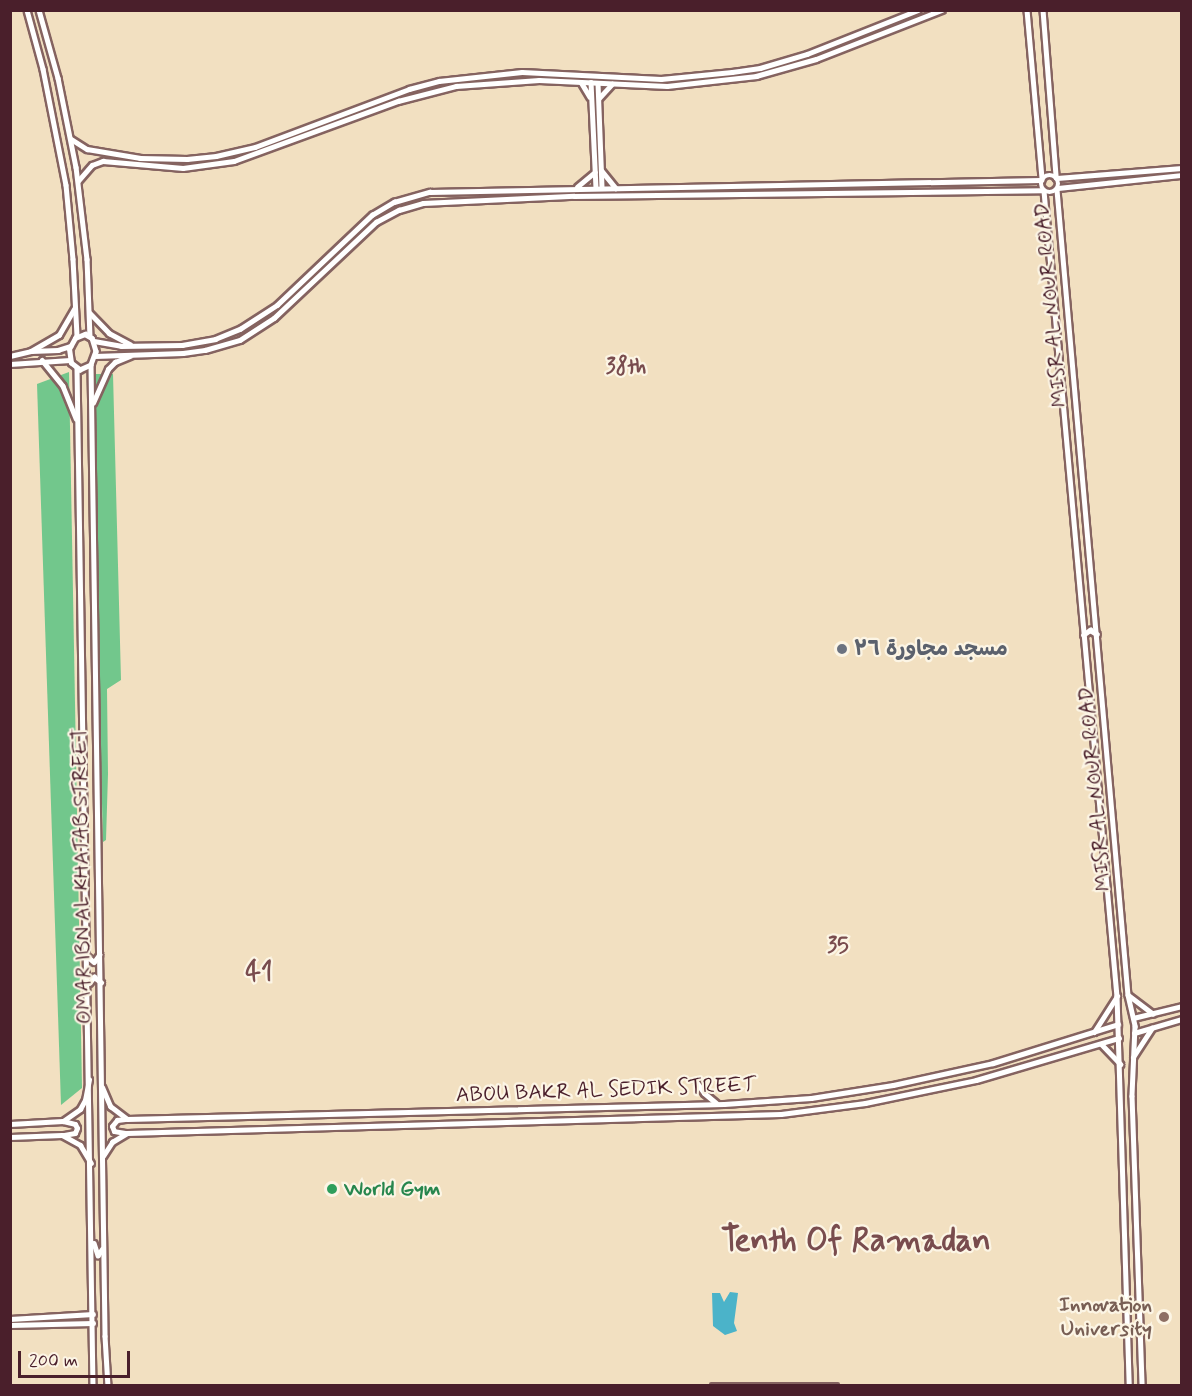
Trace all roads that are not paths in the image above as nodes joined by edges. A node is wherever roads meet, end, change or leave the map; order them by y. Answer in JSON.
{"nodes":[{"id":1,"x":27,"y":10,"type":"edge"},
{"id":2,"x":39,"y":10,"type":"edge"},
{"id":3,"x":918,"y":10,"type":"edge"},
{"id":4,"x":942,"y":10,"type":"edge"},
{"id":5,"x":1027,"y":10,"type":"edge"},
{"id":6,"x":1045,"y":10,"type":"edge"},
{"id":7,"x":50,"y":49,"type":"junction"},
{"id":8,"x":39,"y":53,"type":"junction"},
{"id":9,"x":53,"y":59,"type":"junction"},
{"id":10,"x":41,"y":63,"type":"junction"},
{"id":11,"x":486,"y":74,"type":"junction"},
{"id":12,"x":473,"y":75,"type":"junction"},
{"id":13,"x":486,"y":82,"type":"junction"},
{"id":14,"x":581,"y":82,"type":"junction"},
{"id":15,"x":591,"y":82,"type":"junction"},
{"id":16,"x":598,"y":83,"type":"junction"},
{"id":17,"x":474,"y":84,"type":"junction"},
{"id":18,"x":612,"y":84,"type":"junction"},
{"id":19,"x":599,"y":98,"type":"junction"},
{"id":20,"x":592,"y":101,"type":"junction"},
{"id":21,"x":360,"y":107,"type":"junction"},
{"id":22,"x":363,"y":114,"type":"junction"},
{"id":23,"x":71,"y":139,"type":"junction"},
{"id":24,"x":216,"y":156,"type":"junction"},
{"id":25,"x":218,"y":164,"type":"junction"},
{"id":26,"x":1182,"y":168,"type":"edge"},
{"id":27,"x":602,"y":171,"type":"junction"},
{"id":28,"x":595,"y":172,"type":"junction"},
{"id":29,"x":1182,"y":175,"type":"edge"},
{"id":30,"x":1057,"y":178,"type":"junction"},
{"id":31,"x":1042,"y":179,"type":"junction"},
{"id":32,"x":1068,"y":179,"type":"junction"},
{"id":33,"x":1033,"y":180,"type":"junction"},
{"id":34,"x":78,"y":181,"type":"junction"},
{"id":35,"x":1068,"y":186,"type":"junction"},
{"id":36,"x":576,"y":188,"type":"junction"},
{"id":37,"x":596,"y":188,"type":"junction"},
{"id":38,"x":602,"y":188,"type":"junction"},
{"id":39,"x":616,"y":188,"type":"junction"},
{"id":40,"x":1034,"y":189,"type":"junction"},
{"id":41,"x":1058,"y":189,"type":"junction"},
{"id":42,"x":1043,"y":191,"type":"junction"},
{"id":43,"x":75,"y":303,"type":"junction"},
{"id":44,"x":89,"y":311,"type":"junction"},
{"id":45,"x":77,"y":336,"type":"junction"},
{"id":46,"x":90,"y":336,"type":"junction"},
{"id":47,"x":204,"y":341,"type":"junction"},
{"id":48,"x":94,"y":342,"type":"junction"},
{"id":49,"x":70,"y":345,"type":"junction"},
{"id":50,"x":135,"y":346,"type":"junction"},
{"id":51,"x":206,"y":350,"type":"junction"},
{"id":52,"x":31,"y":351,"type":"junction"},
{"id":53,"x":143,"y":354,"type":"junction"},
{"id":54,"x":10,"y":356,"type":"edge"},
{"id":55,"x":95,"y":356,"type":"junction"},
{"id":56,"x":42,"y":360,"type":"junction"},
{"id":57,"x":70,"y":360,"type":"junction"},
{"id":58,"x":10,"y":364,"type":"edge"},
{"id":59,"x":91,"y":365,"type":"junction"},
{"id":60,"x":77,"y":368,"type":"junction"},
{"id":61,"x":1076,"y":395,"type":"junction"},
{"id":62,"x":1062,"y":397,"type":"junction"},
{"id":63,"x":91,"y":408,"type":"junction"},
{"id":64,"x":1077,"y":409,"type":"junction"},
{"id":65,"x":1064,"y":412,"type":"junction"},
{"id":66,"x":78,"y":428,"type":"junction"},
{"id":67,"x":79,"y":491,"type":"junction"},
{"id":68,"x":92,"y":491,"type":"junction"},
{"id":69,"x":1095,"y":615,"type":"junction"},
{"id":70,"x":1082,"y":618,"type":"junction"},
{"id":71,"x":1097,"y":634,"type":"junction"},
{"id":72,"x":1083,"y":635,"type":"junction"},
{"id":73,"x":1121,"y":890,"type":"junction"},
{"id":74,"x":1107,"y":893,"type":"junction"},
{"id":75,"x":1122,"y":907,"type":"junction"},
{"id":76,"x":1109,"y":910,"type":"junction"},
{"id":77,"x":100,"y":952,"type":"junction"},
{"id":78,"x":87,"y":956,"type":"junction"},
{"id":79,"x":101,"y":982,"type":"junction"},
{"id":80,"x":88,"y":984,"type":"junction"},
{"id":81,"x":1128,"y":995,"type":"junction"},
{"id":82,"x":1117,"y":996,"type":"junction"},
{"id":83,"x":1182,"y":1006,"type":"edge"},
{"id":84,"x":1155,"y":1014,"type":"junction"},
{"id":85,"x":1133,"y":1018,"type":"junction"},
{"id":86,"x":1182,"y":1019,"type":"edge"},
{"id":87,"x":1118,"y":1024,"type":"junction"},
{"id":88,"x":1152,"y":1028,"type":"junction"},
{"id":89,"x":1094,"y":1032,"type":"junction"},
{"id":90,"x":1134,"y":1034,"type":"junction"},
{"id":91,"x":1119,"y":1038,"type":"junction"},
{"id":92,"x":1066,"y":1041,"type":"junction"},
{"id":93,"x":1101,"y":1044,"type":"junction"},
{"id":94,"x":1070,"y":1052,"type":"junction"},
{"id":95,"x":1133,"y":1057,"type":"junction"},
{"id":96,"x":1120,"y":1064,"type":"junction"},
{"id":97,"x":89,"y":1079,"type":"junction"},
{"id":98,"x":697,"y":1083,"type":"dead end"},
{"id":99,"x":102,"y":1087,"type":"junction"},
{"id":100,"x":717,"y":1104,"type":"junction"},
{"id":101,"x":484,"y":1111,"type":"junction"},
{"id":102,"x":274,"y":1116,"type":"junction"},
{"id":103,"x":231,"y":1117,"type":"junction"},
{"id":104,"x":127,"y":1119,"type":"junction"},
{"id":105,"x":63,"y":1121,"type":"junction"},
{"id":106,"x":485,"y":1122,"type":"junction"},
{"id":107,"x":10,"y":1124,"type":"edge"},
{"id":108,"x":274,"y":1128,"type":"junction"},
{"id":109,"x":232,"y":1129,"type":"junction"},
{"id":110,"x":127,"y":1133,"type":"junction"},
{"id":111,"x":62,"y":1136,"type":"junction"},
{"id":112,"x":10,"y":1137,"type":"edge"},
{"id":113,"x":103,"y":1156,"type":"junction"},
{"id":114,"x":91,"y":1163,"type":"junction"},
{"id":115,"x":104,"y":1237,"type":"junction"},
{"id":116,"x":92,"y":1238,"type":"junction"},
{"id":117,"x":104,"y":1278,"type":"junction"},
{"id":118,"x":94,"y":1280,"type":"junction"},
{"id":119,"x":93,"y":1314,"type":"junction"},
{"id":120,"x":40,"y":1317,"type":"junction"},
{"id":121,"x":10,"y":1318,"type":"edge"},
{"id":122,"x":93,"y":1323,"type":"junction"},
{"id":123,"x":10,"y":1325,"type":"edge"},
{"id":124,"x":40,"y":1325,"type":"junction"},
{"id":125,"x":1130,"y":1385,"type":"edge"},
{"id":126,"x":1141,"y":1385,"type":"edge"},
{"id":127,"x":92,"y":1386,"type":"edge"},
{"id":128,"x":110,"y":1386,"type":"edge"},
{"id":129,"x":713,"y":1386,"type":"edge"},
{"id":130,"x":836,"y":1386,"type":"edge"}],
"edges":[{"from":1,"to":8,"type":"street"},
{"from":2,"to":7,"type":"street"},
{"from":3,"to":11,"type":"street"},
{"from":4,"to":18,"type":"street"},
{"from":5,"to":31,"type":"street","name":"MISR AL NOUR ROAD"},
{"from":6,"to":30,"type":"street","name":"MISR AL NOUR ROAD"},
{"from":7,"to":8,"type":"street"},
{"from":7,"to":9,"type":"street"},
{"from":8,"to":10,"type":"street"},
{"from":9,"to":10,"type":"street"},
{"from":9,"to":23,"type":"street"},
{"from":10,"to":43,"type":"street"},
{"from":11,"to":12,"type":"street"},
{"from":11,"to":13,"type":"street"},
{"from":12,"to":17,"type":"street"},
{"from":12,"to":21,"type":"street"},
{"from":13,"to":14,"type":"street"},
{"from":13,"to":17,"type":"street"},
{"from":14,"to":15,"type":"street"},
{"from":14,"to":20,"type":"street"},
{"from":15,"to":16,"type":"street"},
{"from":15,"to":20,"type":"street"},
{"from":16,"to":18,"type":"street"},
{"from":16,"to":19,"type":"street"},
{"from":17,"to":22,"type":"street"},
{"from":18,"to":19,"type":"street"},
{"from":19,"to":27,"type":"street"},
{"from":20,"to":28,"type":"street"},
{"from":21,"to":22,"type":"street"},
{"from":21,"to":24,"type":"street"},
{"from":22,"to":25,"type":"street"},
{"from":23,"to":24,"type":"street"},
{"from":23,"to":34,"type":"street"},
{"from":24,"to":25,"type":"street"},
{"from":25,"to":34,"type":"street"},
{"from":26,"to":32,"type":"street"},
{"from":27,"to":38,"type":"street"},
{"from":27,"to":39,"type":"street"},
{"from":28,"to":36,"type":"street"},
{"from":28,"to":37,"type":"street"},
{"from":29,"to":35,"type":"street"},
{"from":30,"to":31,"type":"street"},
{"from":30,"to":32,"type":"street"},
{"from":30,"to":41,"type":"street"},
{"from":31,"to":33,"type":"street"},
{"from":31,"to":42,"type":"street"},
{"from":32,"to":35,"type":"street"},
{"from":33,"to":39,"type":"street"},
{"from":33,"to":40,"type":"street"},
{"from":34,"to":44,"type":"street"},
{"from":35,"to":41,"type":"street"},
{"from":36,"to":37,"type":"street"},
{"from":36,"to":47,"type":"street"},
{"from":37,"to":38,"type":"street"},
{"from":38,"to":39,"type":"street"},
{"from":40,"to":42,"type":"street"},
{"from":40,"to":51,"type":"street"},
{"from":41,"to":42,"type":"street"},
{"from":41,"to":61,"type":"street","name":"MISR AL NOUR ROAD"},
{"from":42,"to":62,"type":"street","name":"MISR AL NOUR ROAD"},
{"from":43,"to":45,"type":"street"},
{"from":43,"to":52,"type":"street"},
{"from":44,"to":46,"type":"street"},
{"from":44,"to":50,"type":"street"},
{"from":45,"to":46,"type":"street"},
{"from":45,"to":49,"type":"street"},
{"from":46,"to":48,"type":"street"},
{"from":47,"to":50,"type":"street"},
{"from":47,"to":51,"type":"street"},
{"from":48,"to":50,"type":"street"},
{"from":48,"to":55,"type":"street"},
{"from":49,"to":52,"type":"street"},
{"from":49,"to":57,"type":"street"},
{"from":51,"to":53,"type":"street"},
{"from":52,"to":54,"type":"street"},
{"from":53,"to":55,"type":"street"},
{"from":53,"to":63,"type":"street"},
{"from":55,"to":59,"type":"street"},
{"from":56,"to":57,"type":"street"},
{"from":56,"to":58,"type":"street"},
{"from":56,"to":66,"type":"street"},
{"from":57,"to":60,"type":"street"},
{"from":59,"to":60,"type":"street"},
{"from":59,"to":63,"type":"street","name":"OMAR IBN AL KHATAB STREET"},
{"from":60,"to":66,"type":"street","name":"OMAR IBN AL KHATAB STREET"},
{"from":61,"to":62,"type":"street"},
{"from":61,"to":64,"type":"street","name":"MISR AL NOUR ROAD"},
{"from":62,"to":65,"type":"street","name":"MISR AL NOUR ROAD"},
{"from":63,"to":68,"type":"street","name":"OMAR IBN AL KHATAB STREET"},
{"from":64,"to":65,"type":"street"},
{"from":64,"to":69,"type":"street","name":"MISR AL NOUR ROAD"},
{"from":65,"to":70,"type":"street","name":"MISR AL NOUR ROAD"},
{"from":66,"to":67,"type":"street","name":"OMAR IBN AL KHATAB STREET"},
{"from":67,"to":68,"type":"street"},
{"from":67,"to":78,"type":"street","name":"OMAR IBN AL KHATAB STREET"},
{"from":68,"to":77,"type":"street","name":"OMAR IBN AL KHATAB STREET"},
{"from":69,"to":70,"type":"street"},
{"from":69,"to":71,"type":"street","name":"MISR AL NOUR ROAD"},
{"from":70,"to":72,"type":"street","name":"MISR AL NOUR ROAD"},
{"from":71,"to":72,"type":"street"},
{"from":71,"to":73,"type":"street","name":"MISR AL NOUR ROAD"},
{"from":72,"to":74,"type":"street","name":"MISR AL NOUR ROAD"},
{"from":73,"to":74,"type":"street"},
{"from":73,"to":75,"type":"street","name":"MISR AL NOUR ROAD"},
{"from":74,"to":76,"type":"street","name":"MISR AL NOUR ROAD"},
{"from":75,"to":76,"type":"street"},
{"from":75,"to":81,"type":"street","name":"MISR AL NOUR ROAD"},
{"from":76,"to":82,"type":"street","name":"MISR AL NOUR ROAD"},
{"from":77,"to":78,"type":"street"},
{"from":77,"to":79,"type":"street","name":"OMAR IBN AL KHATAB STREET"},
{"from":78,"to":80,"type":"street","name":"OMAR IBN AL KHATAB STREET"},
{"from":79,"to":80,"type":"street"},
{"from":79,"to":99,"type":"street","name":"OMAR IBN AL KHATAB STREET"},
{"from":80,"to":97,"type":"street","name":"OMAR IBN AL KHATAB STREET"},
{"from":81,"to":84,"type":"main road"},
{"from":81,"to":85,"type":"street","name":"MISR AL NOUR ROAD"},
{"from":82,"to":87,"type":"street","name":"MISR AL NOUR ROAD"},
{"from":82,"to":89,"type":"main road"},
{"from":83,"to":84,"type":"main road"},
{"from":84,"to":85,"type":"main road"},
{"from":85,"to":90,"type":"street","name":"MISR AL NOUR ROAD"},
{"from":86,"to":88,"type":"main road"},
{"from":87,"to":89,"type":"main road","name":"ABOU BAKR AL SEDIK STREET"},
{"from":87,"to":91,"type":"street","name":"MISR AL NOUR ROAD"},
{"from":88,"to":90,"type":"main road"},
{"from":88,"to":95,"type":"main road"},
{"from":89,"to":92,"type":"main road","name":"ABOU BAKR AL SEDIK STREET"},
{"from":90,"to":95,"type":"street","name":"MISR AL NOUR ROAD"},
{"from":91,"to":93,"type":"main road","name":"ABOU BAKR AL SEDIK STREET"},
{"from":91,"to":96,"type":"street","name":"MISR AL NOUR ROAD"},
{"from":92,"to":94,"type":"main road"},
{"from":92,"to":100,"type":"main road","name":"ABOU BAKR AL SEDIK STREET"},
{"from":93,"to":94,"type":"main road","name":"ABOU BAKR AL SEDIK STREET"},
{"from":93,"to":96,"type":"main road"},
{"from":94,"to":106,"type":"main road","name":"ABOU BAKR AL SEDIK STREET"},
{"from":95,"to":126,"type":"street","name":"MISR AL NOUR ROAD"},
{"from":96,"to":125,"type":"street","name":"MISR AL NOUR ROAD"},
{"from":97,"to":105,"type":"main road"},
{"from":97,"to":114,"type":"street","name":"OMAR IBN AL KHATAB STREET"},
{"from":98,"to":100,"type":"main road"},
{"from":99,"to":104,"type":"main road"},
{"from":99,"to":113,"type":"street","name":"OMAR IBN AL KHATAB STREET"},
{"from":100,"to":101,"type":"main road","name":"ABOU BAKR AL SEDIK STREET"},
{"from":101,"to":102,"type":"main road","name":"ABOU BAKR AL SEDIK STREET"},
{"from":101,"to":106,"type":"main road"},
{"from":102,"to":103,"type":"main road","name":"ABOU BAKR AL SEDIK STREET"},
{"from":102,"to":108,"type":"main road"},
{"from":103,"to":104,"type":"main road","name":"ABOU BAKR AL SEDIK STREET"},
{"from":103,"to":109,"type":"main road"},
{"from":104,"to":110,"type":"main road"},
{"from":105,"to":107,"type":"main road"},
{"from":105,"to":111,"type":"main road"},
{"from":106,"to":108,"type":"main road","name":"ABOU BAKR AL SEDIK STREET"},
{"from":108,"to":109,"type":"main road","name":"ABOU BAKR AL SEDIK STREET"},
{"from":109,"to":110,"type":"main road","name":"ABOU BAKR AL SEDIK STREET"},
{"from":110,"to":113,"type":"main road"},
{"from":111,"to":112,"type":"main road"},
{"from":111,"to":114,"type":"main road"},
{"from":113,"to":115,"type":"street","name":"OMAR IBN AL KHATAB STREET"},
{"from":114,"to":116,"type":"street","name":"OMAR IBN AL KHATAB STREET"},
{"from":115,"to":116,"type":"street"},
{"from":115,"to":117,"type":"street","name":"OMAR IBN AL KHATAB STREET"},
{"from":116,"to":118,"type":"street","name":"OMAR IBN AL KHATAB STREET"},
{"from":117,"to":118,"type":"street"},
{"from":117,"to":128,"type":"street","name":"OMAR IBN AL KHATAB STREET"},
{"from":118,"to":119,"type":"street","name":"OMAR IBN AL KHATAB STREET"},
{"from":119,"to":120,"type":"street"},
{"from":119,"to":122,"type":"street","name":"OMAR IBN AL KHATAB STREET"},
{"from":120,"to":121,"type":"street"},
{"from":120,"to":124,"type":"street"},
{"from":122,"to":124,"type":"street"},
{"from":122,"to":127,"type":"street","name":"OMAR IBN AL KHATAB STREET"},
{"from":123,"to":124,"type":"street"},
{"from":129,"to":130,"type":"street"}]}
